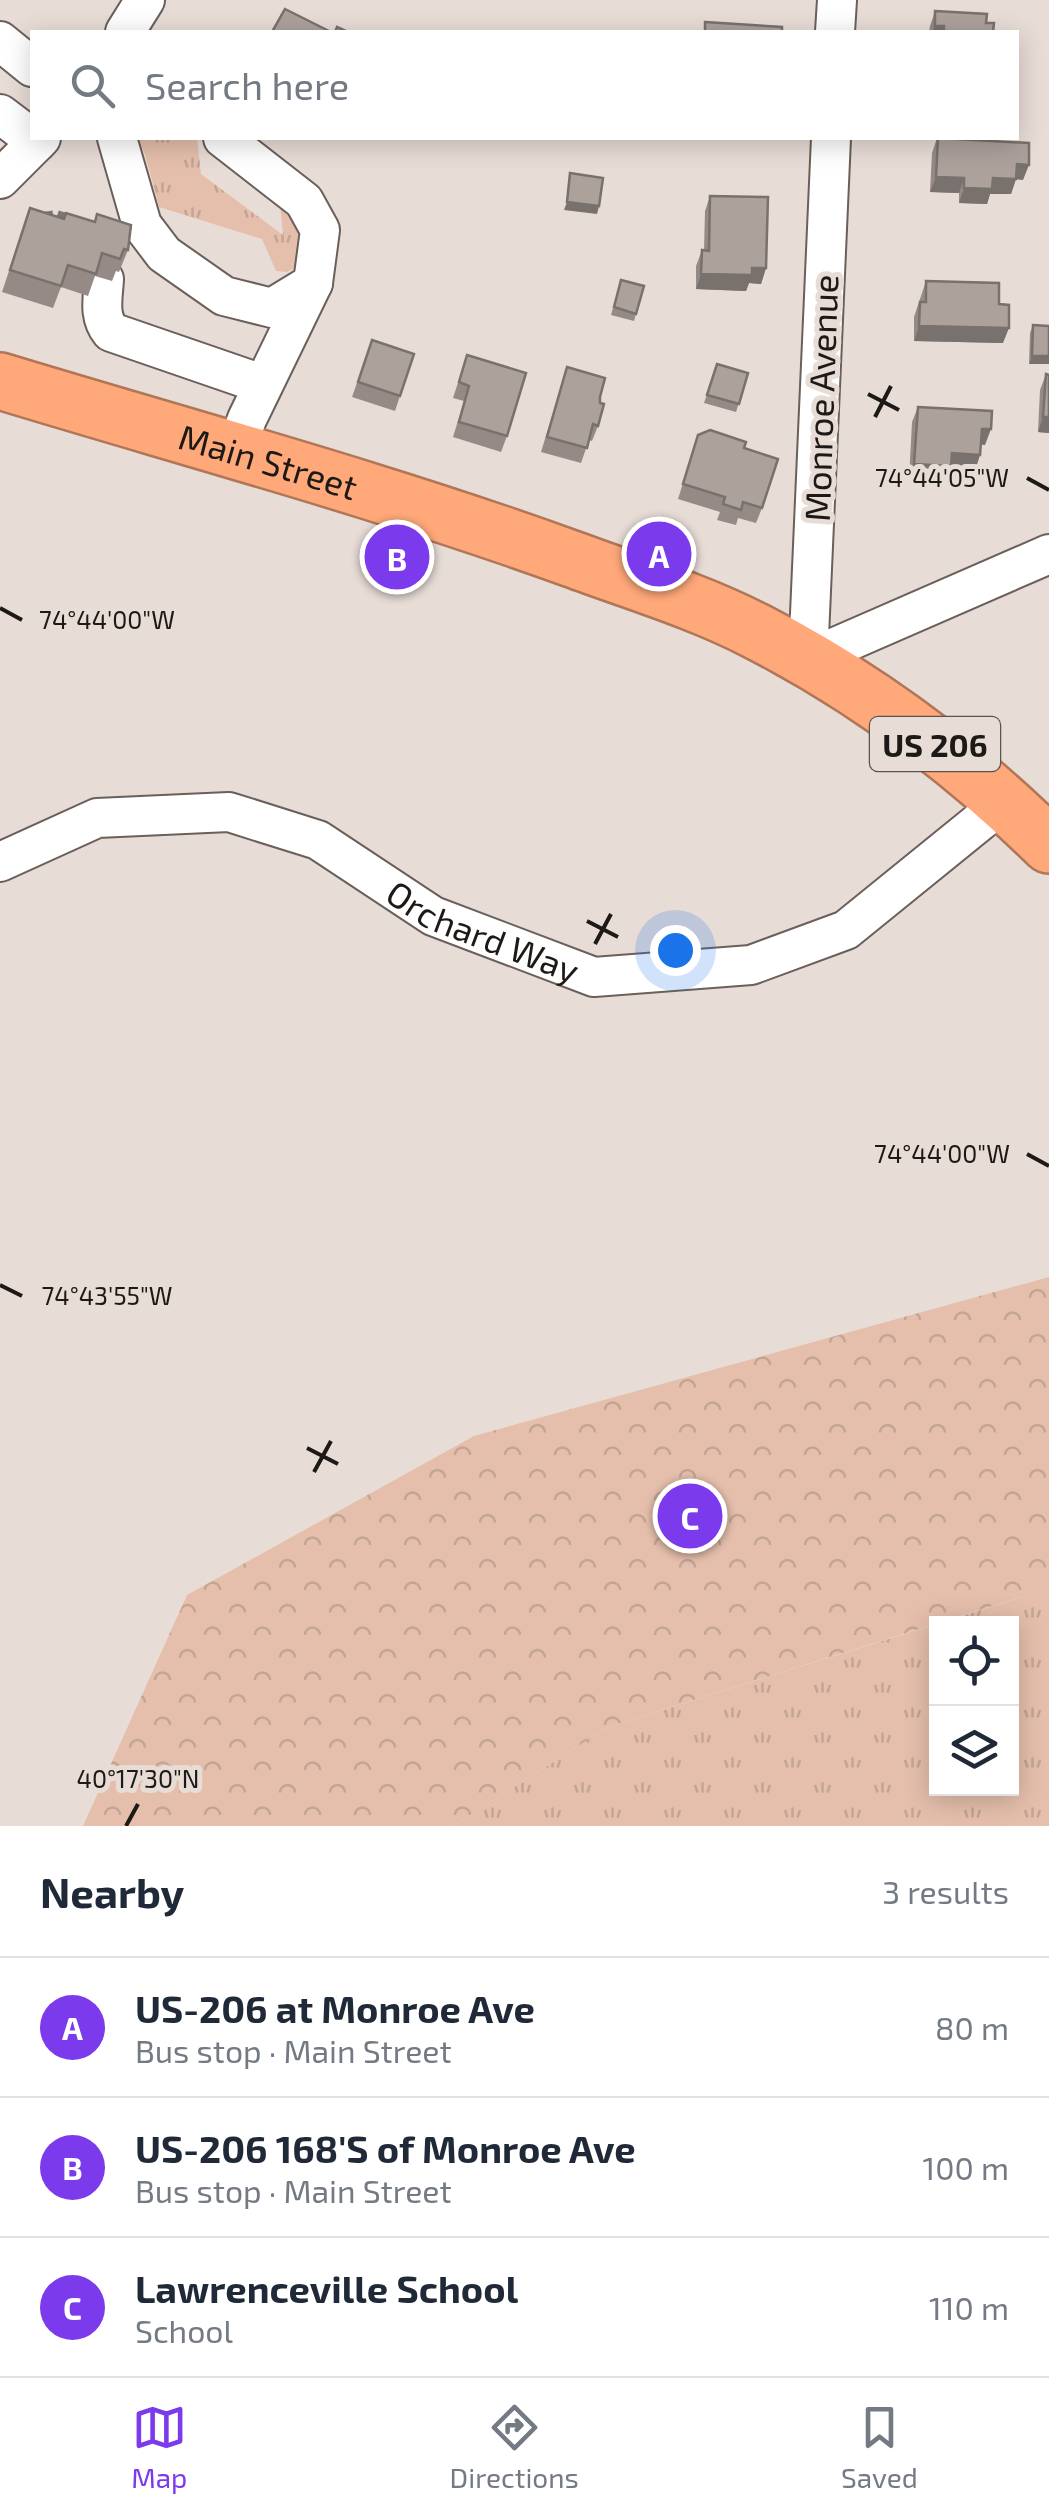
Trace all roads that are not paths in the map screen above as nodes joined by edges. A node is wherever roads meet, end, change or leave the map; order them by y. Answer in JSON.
{"nodes":[{"id":1,"x":145,"y":0,"type":"edge"},
{"id":2,"x":836,"y":0,"type":"edge"},
{"id":3,"x":126,"y":30,"type":"edge"},
{"id":4,"x":835,"y":30,"type":"edge"},
{"id":5,"x":0,"y":41,"type":"edge"},
{"id":6,"x":30,"y":65,"type":"edge"},
{"id":7,"x":0,"y":114,"type":"edge"},
{"id":8,"x":118,"y":140,"type":"edge"},
{"id":9,"x":226,"y":140,"type":"edge"},
{"id":10,"x":831,"y":140,"type":"edge"},
{"id":11,"x":18,"y":157,"type":"edge"},
{"id":12,"x":134,"y":193,"type":"junction"},
{"id":13,"x":313,"y":283,"type":"junction"},
{"id":14,"x":0,"y":381,"type":"edge"},
{"id":15,"x":262,"y":384,"type":"junction"},
{"id":16,"x":235,"y":452,"type":"junction"},
{"id":17,"x":1049,"y":554,"type":"edge"},
{"id":18,"x":808,"y":659,"type":"junction"},
{"id":19,"x":1005,"y":802,"type":"junction"},
{"id":20,"x":1049,"y":845,"type":"edge"},
{"id":21,"x":0,"y":862,"type":"edge"}],
"edges":[{"from":1,"to":3,"type":"street"},
{"from":2,"to":4,"type":"street"},
{"from":5,"to":6,"type":"street"},
{"from":7,"to":11,"type":"street"},
{"from":8,"to":12,"type":"street"},
{"from":9,"to":13,"type":"street"},
{"from":10,"to":18,"type":"street","name":"Monroe Avenue"},
{"from":12,"to":13,"type":"street"},
{"from":12,"to":15,"type":"street"},
{"from":13,"to":15,"type":"street"},
{"from":14,"to":16,"type":"highway","name":"Main Street","number":"US 206"},
{"from":15,"to":16,"type":"street"},
{"from":16,"to":18,"type":"highway","name":"Main Street","number":"US 206"},
{"from":17,"to":18,"type":"street"},
{"from":18,"to":19,"type":"highway","name":"Main Street","number":"US 206"},
{"from":19,"to":20,"type":"highway","name":"Main Street","number":"US 206"},
{"from":19,"to":21,"type":"street","name":"Orchard Way"}]}
